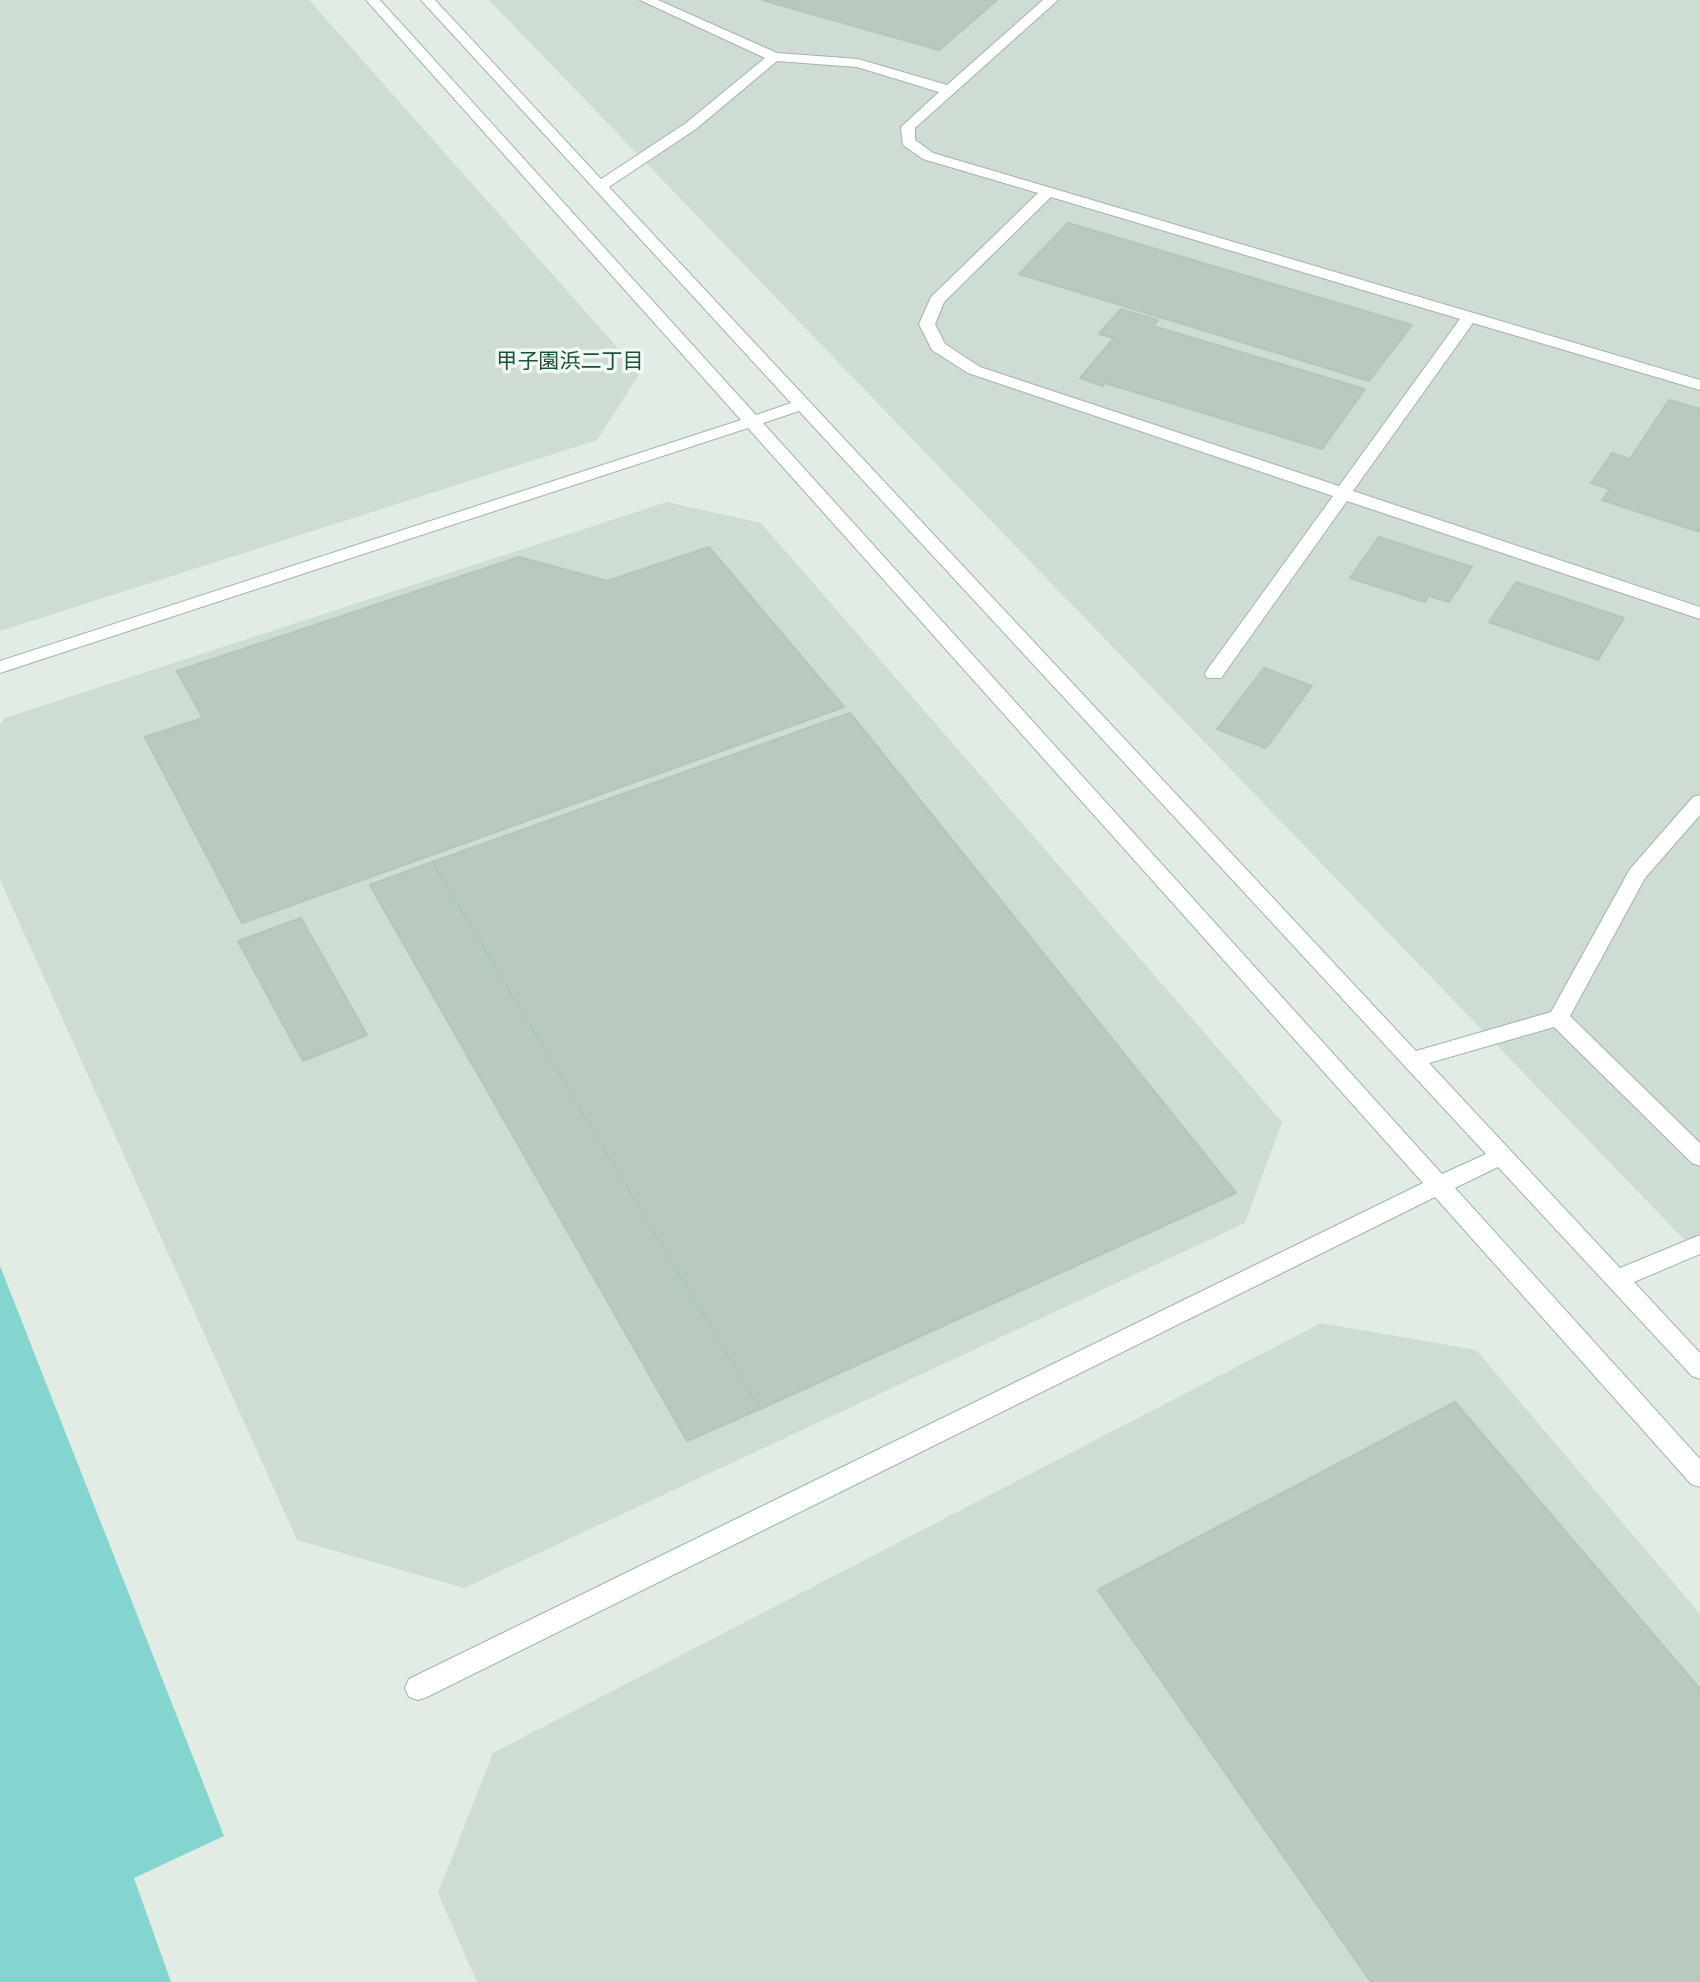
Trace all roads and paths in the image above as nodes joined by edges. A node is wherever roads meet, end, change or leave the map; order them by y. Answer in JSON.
{"nodes":[{"id":1,"x":373,"y":0,"type":"edge"},
{"id":2,"x":428,"y":0,"type":"edge"},
{"id":3,"x":647,"y":0,"type":"edge"},
{"id":4,"x":1051,"y":0,"type":"edge"},
{"id":5,"x":774,"y":57,"type":"junction"},
{"id":6,"x":947,"y":90,"type":"junction"},
{"id":7,"x":600,"y":186,"type":"junction"},
{"id":8,"x":1048,"y":192,"type":"junction"},
{"id":9,"x":1469,"y":316,"type":"junction"},
{"id":10,"x":1700,"y":385,"type":"edge"},
{"id":11,"x":802,"y":405,"type":"junction"},
{"id":12,"x":753,"y":421,"type":"junction"},
{"id":13,"x":1343,"y":494,"type":"junction"},
{"id":14,"x":1700,"y":613,"type":"edge"},
{"id":15,"x":0,"y":667,"type":"edge"},
{"id":16,"x":1214,"y":674,"type":"dead end"},
{"id":17,"x":1700,"y":802,"type":"edge"},
{"id":18,"x":1558,"y":1018,"type":"junction"},
{"id":19,"x":1412,"y":1060,"type":"junction"},
{"id":20,"x":1502,"y":1156,"type":"junction"},
{"id":21,"x":1700,"y":1157,"type":"edge"},
{"id":22,"x":1439,"y":1185,"type":"junction"},
{"id":23,"x":1700,"y":1244,"type":"edge"},
{"id":24,"x":1617,"y":1279,"type":"junction"},
{"id":25,"x":1700,"y":1368,"type":"edge"},
{"id":26,"x":1700,"y":1476,"type":"edge"},
{"id":27,"x":418,"y":1688,"type":"dead end"}],
"edges":[{"from":1,"to":12,"type":"lane"},
{"from":2,"to":7,"type":"lane"},
{"from":3,"to":5,"type":"lane"},
{"from":4,"to":6,"type":"lane"},
{"from":5,"to":6,"type":"lane"},
{"from":5,"to":7,"type":"lane"},
{"from":6,"to":8,"type":"lane"},
{"from":7,"to":11,"type":"lane"},
{"from":8,"to":9,"type":"lane"},
{"from":8,"to":13,"type":"lane"},
{"from":9,"to":10,"type":"lane"},
{"from":9,"to":13,"type":"lane"},
{"from":11,"to":12,"type":"lane"},
{"from":11,"to":19,"type":"lane"},
{"from":12,"to":15,"type":"lane"},
{"from":12,"to":22,"type":"lane"},
{"from":13,"to":14,"type":"lane"},
{"from":13,"to":16,"type":"lane"},
{"from":17,"to":18,"type":"lane"},
{"from":18,"to":19,"type":"lane"},
{"from":18,"to":21,"type":"lane"},
{"from":19,"to":20,"type":"lane"},
{"from":20,"to":22,"type":"lane"},
{"from":20,"to":24,"type":"lane"},
{"from":22,"to":26,"type":"lane"},
{"from":22,"to":27,"type":"lane"},
{"from":23,"to":24,"type":"lane"},
{"from":24,"to":25,"type":"lane"}]}
